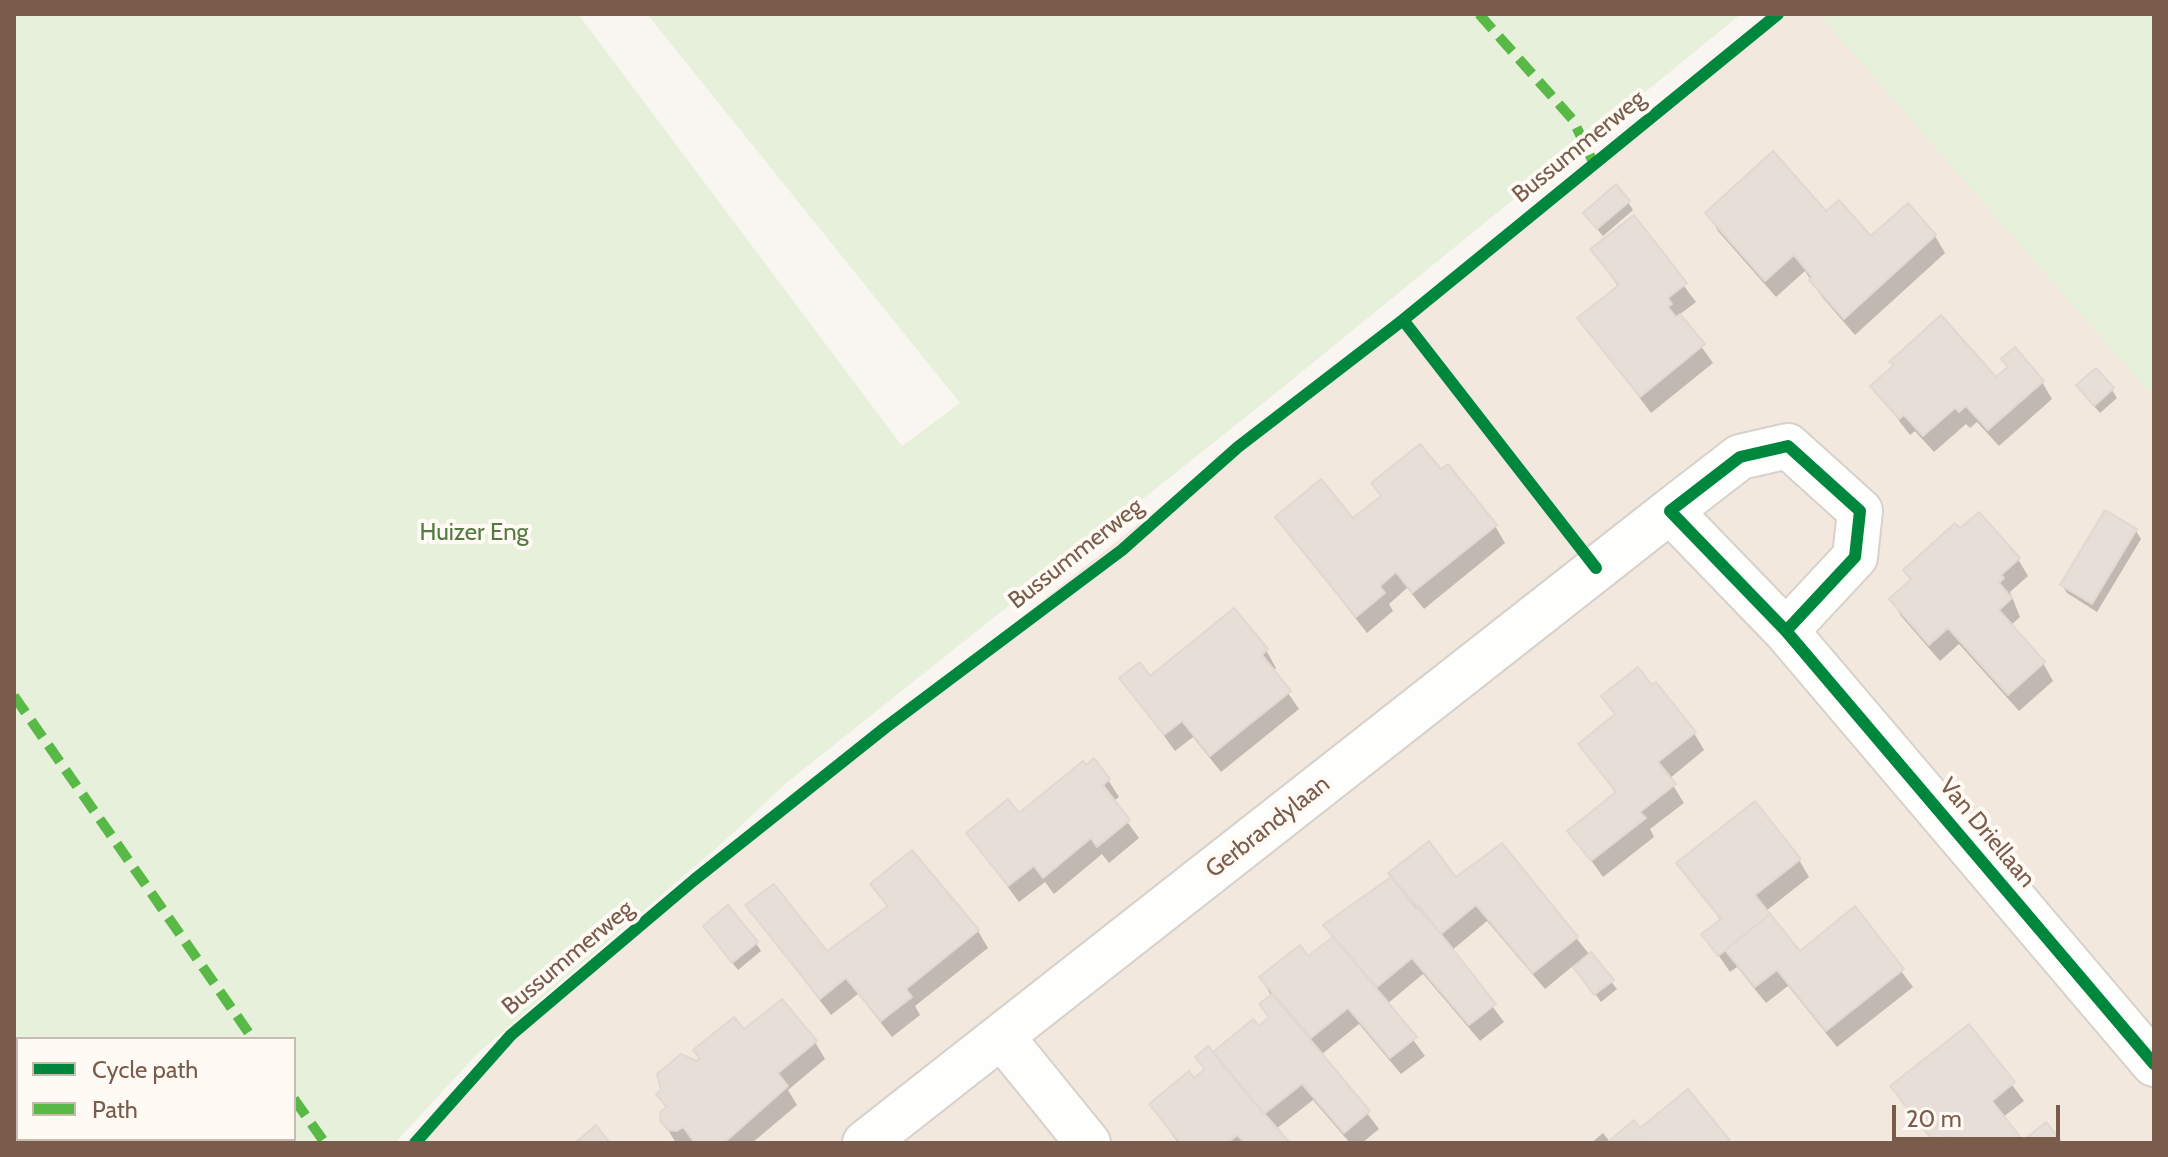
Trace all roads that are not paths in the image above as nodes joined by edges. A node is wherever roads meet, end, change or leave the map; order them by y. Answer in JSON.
{"nodes":[{"id":1,"x":1670,"y":511,"type":"junction"},
{"id":2,"x":1786,"y":631,"type":"junction"},
{"id":3,"x":1002,"y":1037,"type":"junction"},
{"id":4,"x":2154,"y":1064,"type":"edge"},
{"id":5,"x":865,"y":1143,"type":"edge"},
{"id":6,"x":1088,"y":1143,"type":"edge"}],
"edges":[{"from":1,"to":2,"type":"street","name":"Van Driellaan"},
{"from":1,"to":2,"type":"street"},
{"from":1,"to":3,"type":"street","name":"Gerbrandylaan"},
{"from":2,"to":4,"type":"street","name":"Van Driellaan"},
{"from":3,"to":5,"type":"street","name":"Gerbrandylaan"},
{"from":3,"to":6,"type":"street"}]}
